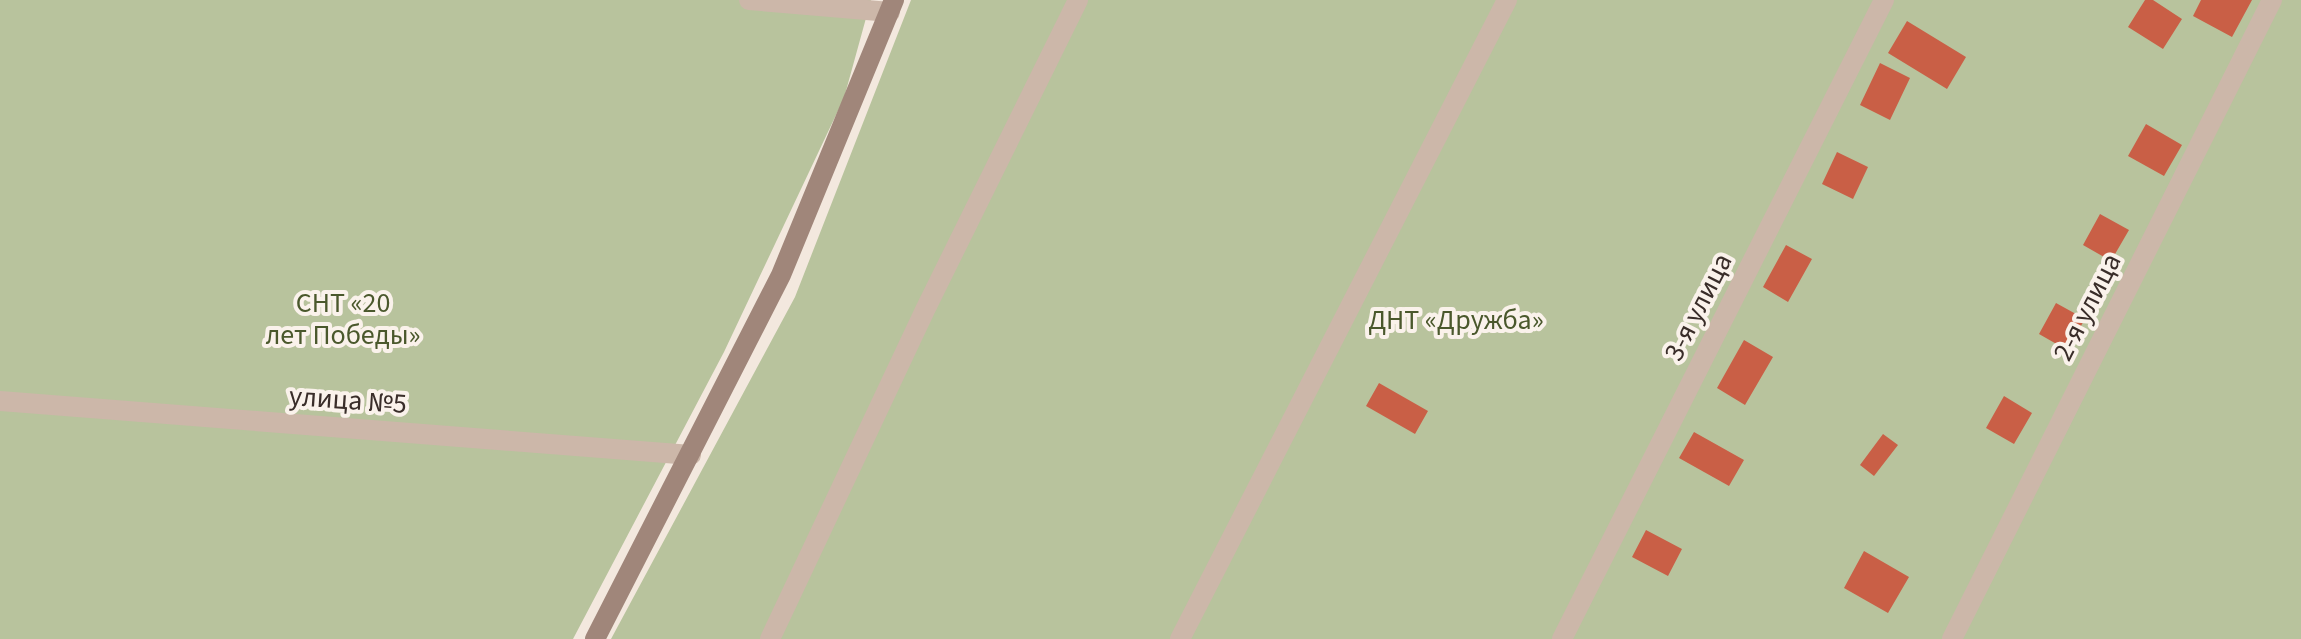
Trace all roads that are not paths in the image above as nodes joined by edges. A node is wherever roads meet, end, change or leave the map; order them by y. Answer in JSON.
{"nodes":[{"id":1,"x":749,"y":0,"type":"edge"},
{"id":2,"x":1078,"y":0,"type":"edge"},
{"id":3,"x":1507,"y":0,"type":"edge"},
{"id":4,"x":1884,"y":0,"type":"edge"},
{"id":5,"x":2272,"y":0,"type":"edge"},
{"id":6,"x":892,"y":6,"type":"edge"},
{"id":7,"x":0,"y":401,"type":"edge"},
{"id":8,"x":691,"y":455,"type":"junction"},
{"id":9,"x":595,"y":639,"type":"edge"},
{"id":10,"x":770,"y":639,"type":"edge"},
{"id":11,"x":1180,"y":639,"type":"edge"},
{"id":12,"x":1562,"y":639,"type":"edge"},
{"id":13,"x":1952,"y":639,"type":"edge"}],
"edges":[{"from":1,"to":6,"type":"street"},
{"from":2,"to":10,"type":"street"},
{"from":3,"to":11,"type":"street"},
{"from":4,"to":12,"type":"street","name":"3-я улица"},
{"from":5,"to":13,"type":"street","name":"2-я улица"},
{"from":6,"to":8,"type":"street"},
{"from":7,"to":8,"type":"street","name":"улица №5"},
{"from":8,"to":9,"type":"street"}]}
